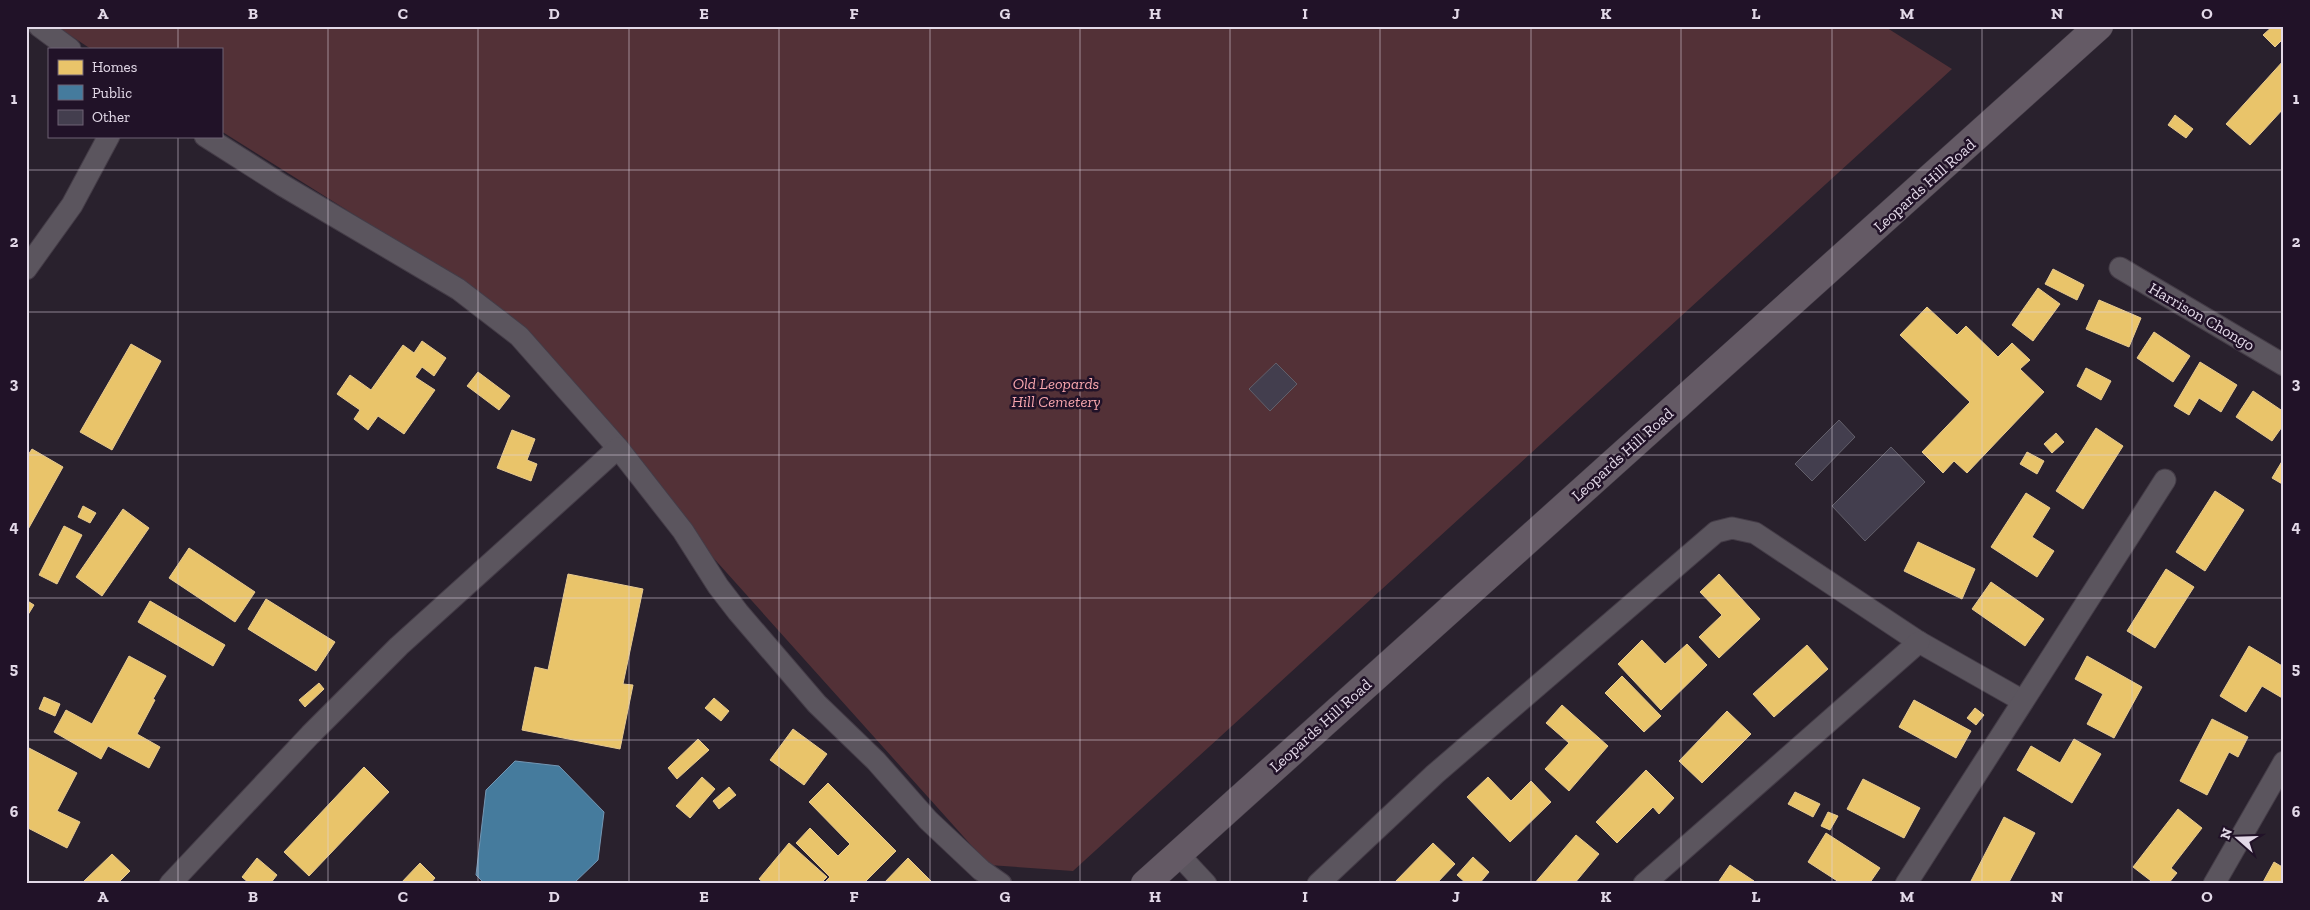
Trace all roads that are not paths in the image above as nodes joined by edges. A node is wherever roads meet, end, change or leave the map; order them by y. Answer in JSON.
{"nodes":[{"id":1,"x":39,"y":26,"type":"edge"},
{"id":2,"x":2099,"y":26,"type":"edge"},
{"id":3,"x":69,"y":48,"type":"edge"},
{"id":4,"x":109,"y":138,"type":"edge"},
{"id":5,"x":208,"y":138,"type":"edge"},
{"id":6,"x":2120,"y":268,"type":"dead end"},
{"id":7,"x":26,"y":269,"type":"edge"},
{"id":8,"x":2284,"y":364,"type":"edge"},
{"id":9,"x":618,"y":448,"type":"junction"},
{"id":10,"x":2165,"y":480,"type":"dead end"},
{"id":11,"x":1919,"y":642,"type":"junction"},
{"id":12,"x":2023,"y":701,"type":"junction"},
{"id":13,"x":2284,"y":762,"type":"edge"},
{"id":14,"x":1178,"y":854,"type":"junction"},
{"id":15,"x":170,"y":884,"type":"edge"},
{"id":16,"x":1001,"y":884,"type":"edge"},
{"id":17,"x":1145,"y":884,"type":"edge"},
{"id":18,"x":1206,"y":884,"type":"edge"},
{"id":19,"x":1318,"y":884,"type":"edge"},
{"id":20,"x":1644,"y":884,"type":"edge"},
{"id":21,"x":1906,"y":884,"type":"edge"},
{"id":22,"x":2214,"y":884,"type":"edge"}],
"edges":[{"from":1,"to":3,"type":"street"},
{"from":2,"to":14,"type":"main road","name":"Leopards Hill Road"},
{"from":4,"to":7,"type":"street"},
{"from":5,"to":9,"type":"street"},
{"from":6,"to":8,"type":"street","name":"Harrison Chongo"},
{"from":9,"to":15,"type":"street"},
{"from":9,"to":16,"type":"street"},
{"from":10,"to":12,"type":"street"},
{"from":11,"to":12,"type":"street"},
{"from":11,"to":19,"type":"street"},
{"from":11,"to":20,"type":"street"},
{"from":12,"to":21,"type":"street"},
{"from":13,"to":22,"type":"street"},
{"from":14,"to":17,"type":"main road","name":"Leopards Hill Road"},
{"from":14,"to":18,"type":"street"}]}
